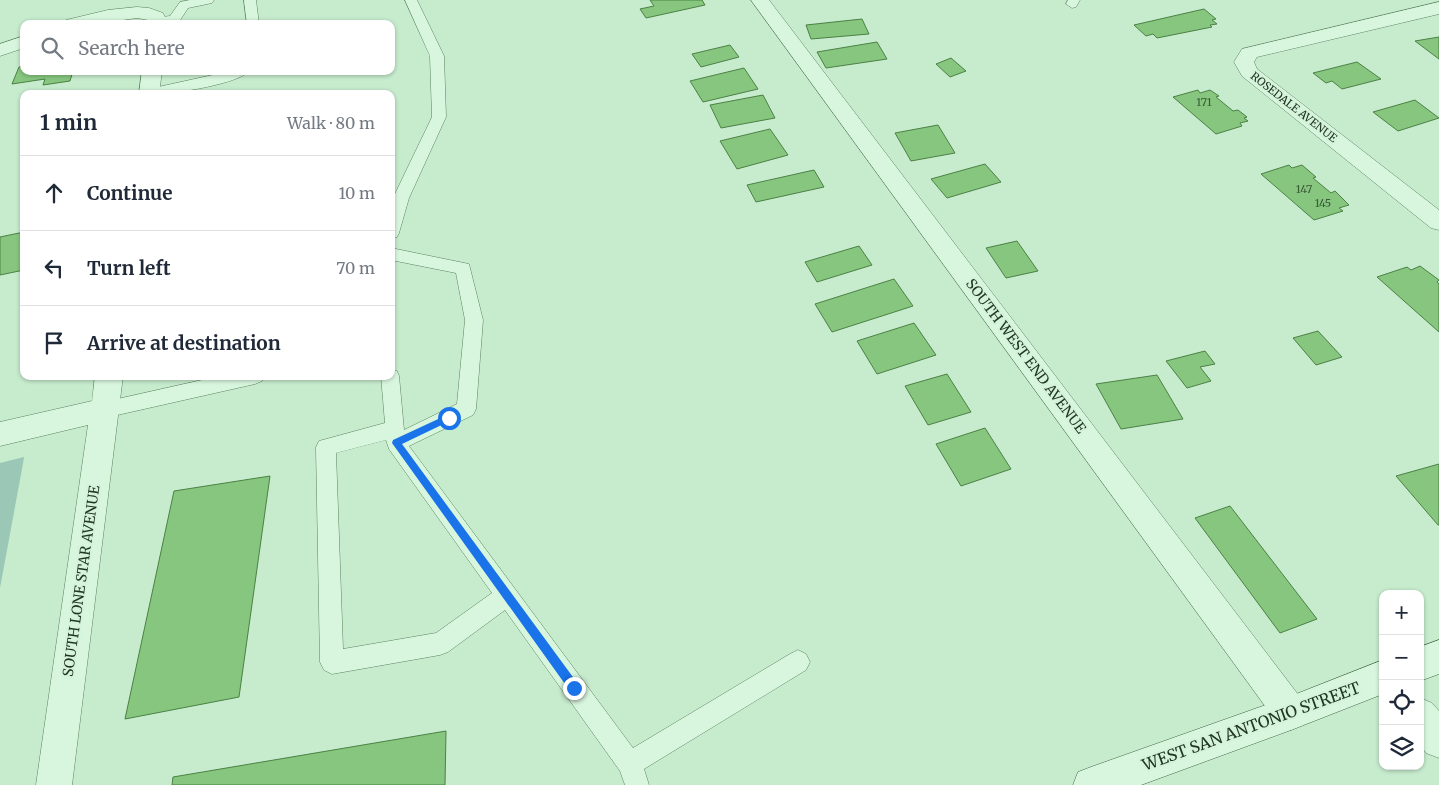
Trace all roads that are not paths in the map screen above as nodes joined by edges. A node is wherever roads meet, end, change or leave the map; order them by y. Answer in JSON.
{"nodes":[{"id":1,"x":208,"y":0,"type":"edge"},
{"id":2,"x":250,"y":0,"type":"edge"},
{"id":3,"x":412,"y":0,"type":"edge"},
{"id":4,"x":760,"y":0,"type":"edge"},
{"id":5,"x":1439,"y":8,"type":"edge"},
{"id":6,"x":155,"y":18,"type":"edge"},
{"id":7,"x":87,"y":20,"type":"edge"},
{"id":8,"x":252,"y":20,"type":"edge"},
{"id":9,"x":20,"y":43,"type":"edge"},
{"id":10,"x":0,"y":50,"type":"edge"},
{"id":11,"x":151,"y":75,"type":"edge"},
{"id":12,"x":234,"y":75,"type":"edge"},
{"id":13,"x":149,"y":90,"type":"edge"},
{"id":14,"x":164,"y":90,"type":"edge"},
{"id":15,"x":395,"y":219,"type":"edge"},
{"id":16,"x":1439,"y":222,"type":"edge"},
{"id":17,"x":395,"y":255,"type":"edge"},
{"id":18,"x":108,"y":380,"type":"edge"},
{"id":19,"x":237,"y":380,"type":"edge"},
{"id":20,"x":390,"y":380,"type":"edge"},
{"id":21,"x":104,"y":410,"type":"junction"},
{"id":22,"x":0,"y":434,"type":"edge"},
{"id":23,"x":395,"y":436,"type":"junction"},
{"id":24,"x":507,"y":596,"type":"junction"},
{"id":25,"x":1439,"y":657,"type":"edge"},
{"id":26,"x":798,"y":662,"type":"dead end"},
{"id":27,"x":1424,"y":663,"type":"edge"},
{"id":28,"x":1379,"y":679,"type":"edge"},
{"id":29,"x":1291,"y":712,"type":"junction"},
{"id":30,"x":1424,"y":720,"type":"edge"},
{"id":31,"x":1439,"y":740,"type":"edge"},
{"id":32,"x":633,"y":775,"type":"edge"},
{"id":33,"x":54,"y":785,"type":"edge"},
{"id":34,"x":1091,"y":785,"type":"edge"}],
"edges":[{"from":1,"to":6,"type":"lane"},
{"from":2,"to":8,"type":"lane"},
{"from":3,"to":15,"type":"lane"},
{"from":4,"to":29,"type":"street","name":"SOUTH WEST END AVENUE"},
{"from":5,"to":16,"type":"street","name":"ROSEDALE AVENUE"},
{"from":6,"to":7,"type":"street"},
{"from":9,"to":10,"type":"street"},
{"from":11,"to":13,"type":"street"},
{"from":12,"to":14,"type":"lane"},
{"from":17,"to":23,"type":"lane"},
{"from":18,"to":21,"type":"street","name":"SOUTH LONE STAR AVENUE"},
{"from":19,"to":21,"type":"lane"},
{"from":20,"to":23,"type":"lane"},
{"from":21,"to":22,"type":"street"},
{"from":21,"to":33,"type":"street","name":"SOUTH LONE STAR AVENUE"},
{"from":23,"to":24,"type":"lane"},
{"from":23,"to":24,"type":"lane"},
{"from":24,"to":32,"type":"lane"},
{"from":25,"to":27,"type":"street"},
{"from":26,"to":32,"type":"lane"},
{"from":28,"to":29,"type":"street","name":"WEST SAN ANTONIO STREET"},
{"from":29,"to":34,"type":"street","name":"WEST SAN ANTONIO STREET"},
{"from":30,"to":31,"type":"street"}]}
